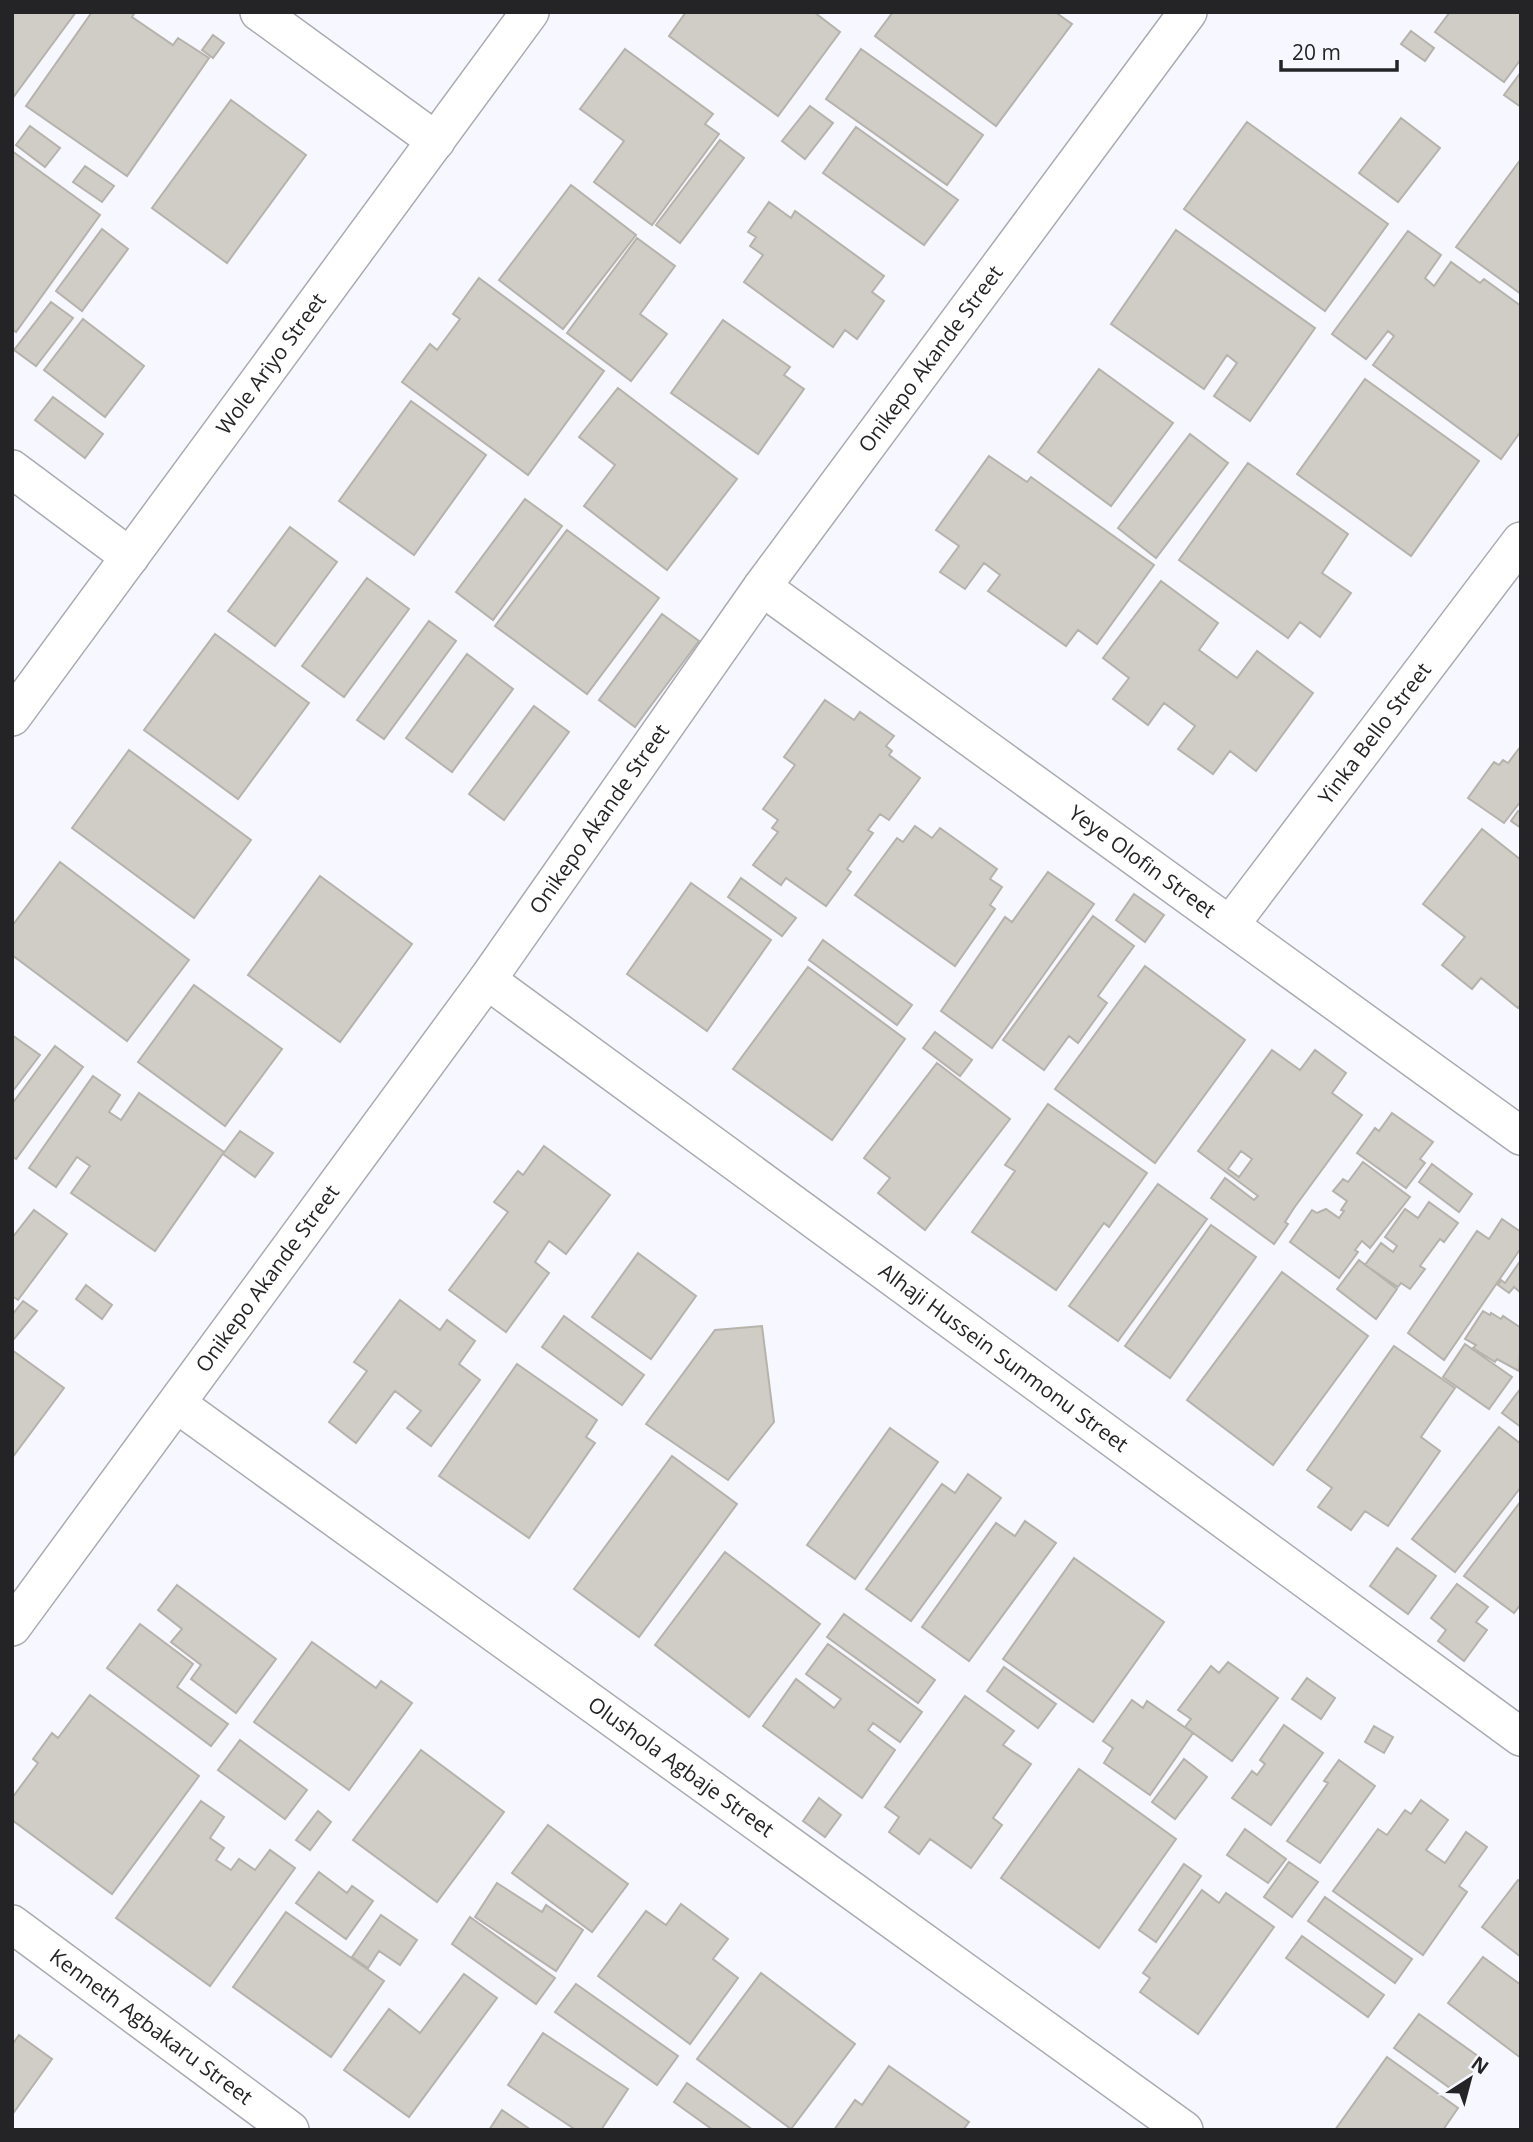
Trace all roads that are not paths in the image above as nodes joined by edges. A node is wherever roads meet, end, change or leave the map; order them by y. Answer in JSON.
{"nodes":[{"id":1,"x":259,"y":12,"type":"edge"},
{"id":2,"x":530,"y":12,"type":"edge"},
{"id":3,"x":1188,"y":12,"type":"edge"},
{"id":4,"x":436,"y":141,"type":"junction"},
{"id":5,"x":12,"y":469,"type":"edge"},
{"id":6,"x":1521,"y":541,"type":"edge"},
{"id":7,"x":130,"y":557,"type":"junction"},
{"id":8,"x":762,"y":587,"type":"junction"},
{"id":9,"x":12,"y":717,"type":"edge"},
{"id":10,"x":1230,"y":925,"type":"junction"},
{"id":11,"x":487,"y":980,"type":"junction"},
{"id":12,"x":1521,"y":1136,"type":"edge"},
{"id":13,"x":177,"y":1404,"type":"junction"},
{"id":14,"x":12,"y":1627,"type":"edge"},
{"id":15,"x":1521,"y":1738,"type":"edge"},
{"id":16,"x":12,"y":1924,"type":"edge"},
{"id":17,"x":290,"y":2130,"type":"edge"},
{"id":18,"x":1184,"y":2130,"type":"edge"}],
"edges":[{"from":1,"to":4,"type":"street"},
{"from":2,"to":4,"type":"street","name":"Wole Ariyo Street"},
{"from":3,"to":8,"type":"street","name":"Onikepo Akande Street"},
{"from":4,"to":7,"type":"street","name":"Wole Ariyo Street"},
{"from":5,"to":7,"type":"street"},
{"from":6,"to":10,"type":"street","name":"Yinka Bello Street"},
{"from":7,"to":9,"type":"street","name":"Wole Ariyo Street"},
{"from":8,"to":10,"type":"street","name":"Yeye Olofin Street"},
{"from":8,"to":11,"type":"street","name":"Onikepo Akande Street"},
{"from":10,"to":12,"type":"street","name":"Yeye Olofin Street"},
{"from":11,"to":13,"type":"street","name":"Onikepo Akande Street"},
{"from":11,"to":15,"type":"street","name":"Alhaji Hussein Sunmonu Street"},
{"from":13,"to":14,"type":"street","name":"Onikepo Akande Street"},
{"from":13,"to":18,"type":"street","name":"Olushola Agbaje Street"},
{"from":16,"to":17,"type":"street","name":"Kenneth Agbakaru Street"}]}
